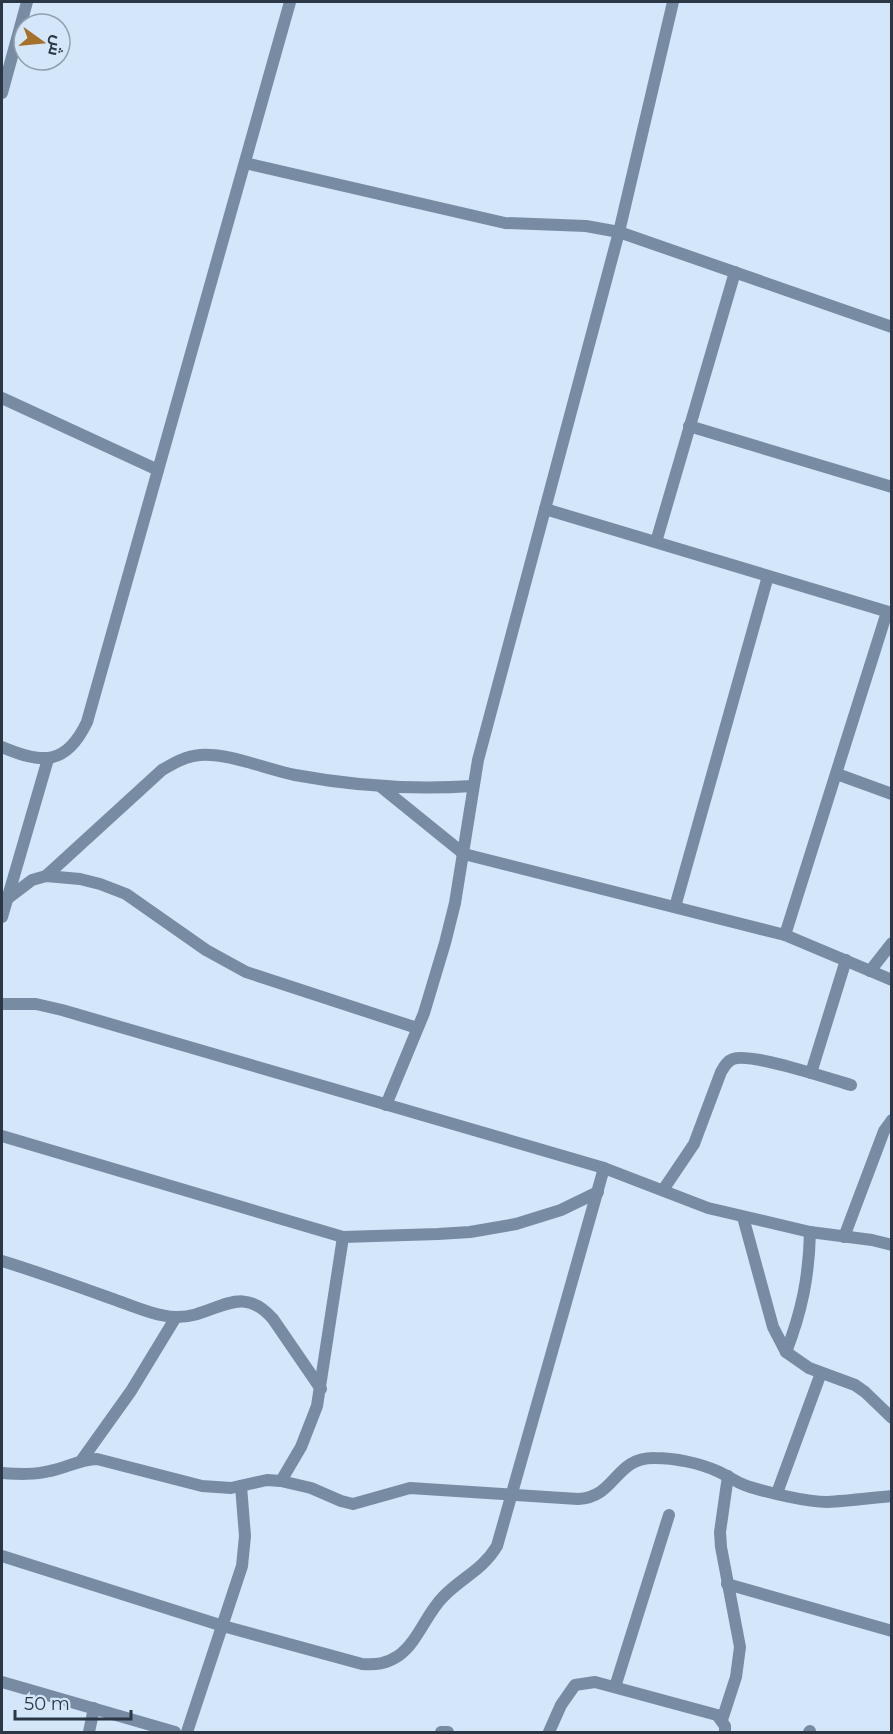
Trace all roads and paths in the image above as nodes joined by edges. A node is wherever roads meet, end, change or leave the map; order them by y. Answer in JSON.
{"nodes":[{"id":1,"x":27,"y":2,"type":"edge"},
{"id":2,"x":290,"y":2,"type":"edge"},
{"id":3,"x":673,"y":2,"type":"edge"},
{"id":4,"x":2,"y":93,"type":"edge"},
{"id":5,"x":245,"y":163,"type":"junction"},
{"id":6,"x":619,"y":232,"type":"junction"},
{"id":7,"x":735,"y":272,"type":"junction"},
{"id":8,"x":891,"y":327,"type":"edge"},
{"id":9,"x":2,"y":398,"type":"edge"},
{"id":10,"x":689,"y":426,"type":"junction"},
{"id":11,"x":158,"y":470,"type":"junction"},
{"id":12,"x":891,"y":487,"type":"edge"},
{"id":13,"x":545,"y":509,"type":"junction"},
{"id":14,"x":656,"y":542,"type":"junction"},
{"id":15,"x":768,"y":576,"type":"junction"},
{"id":16,"x":889,"y":612,"type":"edge"},
{"id":17,"x":2,"y":747,"type":"edge"},
{"id":18,"x":48,"y":759,"type":"junction"},
{"id":19,"x":837,"y":774,"type":"junction"},
{"id":20,"x":380,"y":786,"type":"junction"},
{"id":21,"x":473,"y":786,"type":"junction"},
{"id":22,"x":891,"y":794,"type":"edge"},
{"id":23,"x":464,"y":854,"type":"junction"},
{"id":24,"x":46,"y":876,"type":"junction"},
{"id":25,"x":6,"y":899,"type":"junction"},
{"id":26,"x":675,"y":907,"type":"junction"},
{"id":27,"x":2,"y":917,"type":"edge"},
{"id":28,"x":785,"y":935,"type":"junction"},
{"id":29,"x":891,"y":943,"type":"edge"},
{"id":30,"x":846,"y":960,"type":"junction"},
{"id":31,"x":870,"y":971,"type":"junction"},
{"id":32,"x":891,"y":980,"type":"edge"},
{"id":33,"x":2,"y":1004,"type":"edge"},
{"id":34,"x":417,"y":1028,"type":"junction"},
{"id":35,"x":811,"y":1073,"type":"junction"},
{"id":36,"x":851,"y":1085,"type":"dead end"},
{"id":37,"x":386,"y":1105,"type":"junction"},
{"id":38,"x":891,"y":1120,"type":"edge"},
{"id":39,"x":2,"y":1136,"type":"edge"},
{"id":40,"x":604,"y":1168,"type":"junction"},
{"id":41,"x":663,"y":1190,"type":"junction"},
{"id":42,"x":597,"y":1192,"type":"junction"},
{"id":43,"x":743,"y":1217,"type":"junction"},
{"id":44,"x":810,"y":1232,"type":"junction"},
{"id":45,"x":343,"y":1237,"type":"junction"},
{"id":46,"x":844,"y":1237,"type":"junction"},
{"id":47,"x":891,"y":1245,"type":"edge"},
{"id":48,"x":2,"y":1261,"type":"edge"},
{"id":49,"x":176,"y":1317,"type":"junction"},
{"id":50,"x":786,"y":1352,"type":"junction"},
{"id":51,"x":821,"y":1373,"type":"junction"},
{"id":52,"x":321,"y":1389,"type":"junction"},
{"id":53,"x":891,"y":1418,"type":"edge"},
{"id":54,"x":81,"y":1461,"type":"junction"},
{"id":55,"x":2,"y":1473,"type":"edge"},
{"id":56,"x":728,"y":1476,"type":"junction"},
{"id":57,"x":281,"y":1481,"type":"junction"},
{"id":58,"x":241,"y":1486,"type":"junction"},
{"id":59,"x":777,"y":1493,"type":"junction"},
{"id":60,"x":513,"y":1496,"type":"junction"},
{"id":61,"x":891,"y":1496,"type":"edge"},
{"id":62,"x":669,"y":1515,"type":"dead end"},
{"id":63,"x":2,"y":1556,"type":"edge"},
{"id":64,"x":727,"y":1584,"type":"junction"},
{"id":65,"x":223,"y":1626,"type":"junction"},
{"id":66,"x":891,"y":1631,"type":"edge"},
{"id":67,"x":2,"y":1682,"type":"edge"},
{"id":68,"x":615,"y":1687,"type":"junction"},
{"id":69,"x":94,"y":1708,"type":"junction"},
{"id":70,"x":723,"y":1726,"type":"edge"},
{"id":71,"x":89,"y":1732,"type":"edge"},
{"id":72,"x":175,"y":1732,"type":"edge"},
{"id":73,"x":187,"y":1732,"type":"edge"},
{"id":74,"x":441,"y":1732,"type":"edge"},
{"id":75,"x":448,"y":1732,"type":"edge"},
{"id":76,"x":549,"y":1732,"type":"edge"}],
"edges":[{"from":1,"to":4,"type":"street"},
{"from":2,"to":5,"type":"street"},
{"from":3,"to":6,"type":"street"},
{"from":5,"to":6,"type":"street"},
{"from":5,"to":11,"type":"street"},
{"from":6,"to":7,"type":"street"},
{"from":6,"to":13,"type":"street"},
{"from":7,"to":8,"type":"street"},
{"from":7,"to":10,"type":"street"},
{"from":9,"to":11,"type":"street"},
{"from":10,"to":12,"type":"street"},
{"from":10,"to":14,"type":"street"},
{"from":11,"to":18,"type":"street"},
{"from":13,"to":14,"type":"street"},
{"from":13,"to":21,"type":"street"},
{"from":14,"to":15,"type":"street"},
{"from":15,"to":16,"type":"street"},
{"from":15,"to":26,"type":"street"},
{"from":16,"to":19,"type":"street"},
{"from":17,"to":18,"type":"street"},
{"from":18,"to":25,"type":"street"},
{"from":19,"to":22,"type":"street"},
{"from":19,"to":28,"type":"street"},
{"from":20,"to":21,"type":"street"},
{"from":20,"to":23,"type":"street"},
{"from":20,"to":24,"type":"street"},
{"from":21,"to":23,"type":"street"},
{"from":23,"to":26,"type":"street"},
{"from":23,"to":34,"type":"street"},
{"from":24,"to":25,"type":"street"},
{"from":24,"to":34,"type":"street"},
{"from":25,"to":27,"type":"street"},
{"from":26,"to":28,"type":"street"},
{"from":28,"to":30,"type":"street"},
{"from":29,"to":31,"type":"street"},
{"from":30,"to":31,"type":"street"},
{"from":30,"to":35,"type":"street"},
{"from":31,"to":32,"type":"street"},
{"from":33,"to":37,"type":"street"},
{"from":34,"to":37,"type":"street"},
{"from":35,"to":36,"type":"street"},
{"from":35,"to":41,"type":"street"},
{"from":37,"to":40,"type":"street"},
{"from":38,"to":46,"type":"street"},
{"from":39,"to":45,"type":"street"},
{"from":40,"to":41,"type":"street"},
{"from":40,"to":42,"type":"street"},
{"from":41,"to":43,"type":"street"},
{"from":42,"to":45,"type":"street"},
{"from":42,"to":60,"type":"street"},
{"from":43,"to":44,"type":"street"},
{"from":43,"to":50,"type":"street"},
{"from":44,"to":46,"type":"street"},
{"from":44,"to":50,"type":"street"},
{"from":45,"to":52,"type":"street"},
{"from":46,"to":47,"type":"street"},
{"from":48,"to":49,"type":"street"},
{"from":49,"to":52,"type":"street"},
{"from":49,"to":54,"type":"street"},
{"from":50,"to":51,"type":"street"},
{"from":51,"to":53,"type":"street"},
{"from":51,"to":59,"type":"street"},
{"from":52,"to":57,"type":"street"},
{"from":54,"to":55,"type":"street"},
{"from":54,"to":58,"type":"street"},
{"from":56,"to":59,"type":"street"},
{"from":56,"to":60,"type":"street"},
{"from":56,"to":64,"type":"street"},
{"from":57,"to":58,"type":"street"},
{"from":57,"to":60,"type":"street"},
{"from":58,"to":65,"type":"street"},
{"from":59,"to":61,"type":"street"},
{"from":60,"to":65,"type":"street"},
{"from":62,"to":68,"type":"street"},
{"from":63,"to":65,"type":"street"},
{"from":64,"to":66,"type":"street"},
{"from":64,"to":70,"type":"street"},
{"from":65,"to":73,"type":"street"},
{"from":67,"to":69,"type":"street"},
{"from":68,"to":70,"type":"street"},
{"from":68,"to":76,"type":"street"},
{"from":69,"to":71,"type":"street"},
{"from":69,"to":72,"type":"street"},
{"from":74,"to":75,"type":"street"}]}
